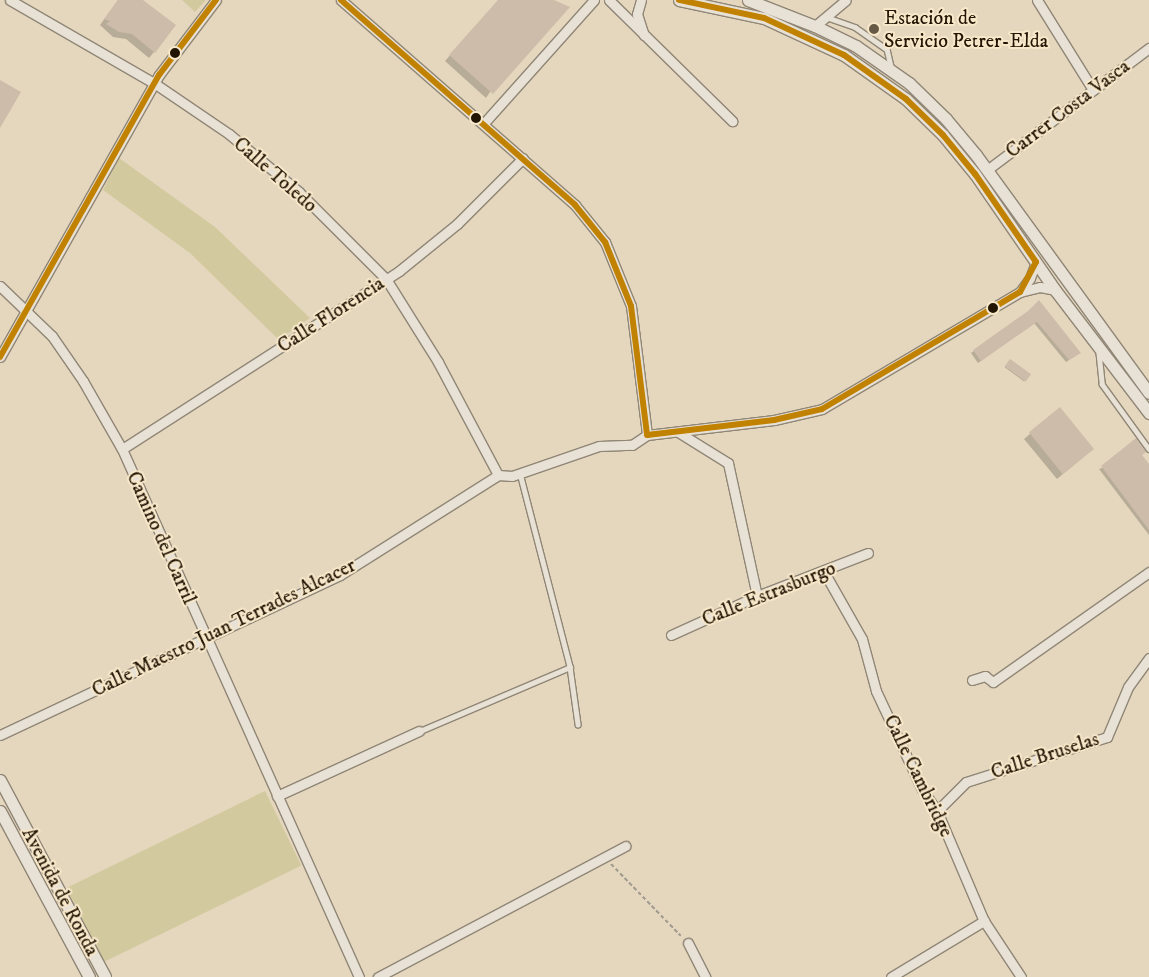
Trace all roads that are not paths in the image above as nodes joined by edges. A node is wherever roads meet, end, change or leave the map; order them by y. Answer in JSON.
{"nodes":[{"id":1,"x":10,"y":0,"type":"edge"},
{"id":2,"x":216,"y":0,"type":"edge"},
{"id":3,"x":341,"y":0,"type":"edge"},
{"id":4,"x":594,"y":0,"type":"edge"},
{"id":5,"x":609,"y":0,"type":"edge"},
{"id":6,"x":642,"y":0,"type":"edge"},
{"id":7,"x":679,"y":0,"type":"edge"},
{"id":8,"x":748,"y":0,"type":"edge"},
{"id":9,"x":846,"y":0,"type":"edge"},
{"id":10,"x":1037,"y":0,"type":"edge"},
{"id":11,"x":762,"y":2,"type":"edge"},
{"id":12,"x":826,"y":17,"type":"junction"},
{"id":13,"x":815,"y":26,"type":"junction"},
{"id":14,"x":645,"y":38,"type":"junction"},
{"id":15,"x":1149,"y":48,"type":"edge"},
{"id":16,"x":891,"y":68,"type":"junction"},
{"id":17,"x":154,"y":83,"type":"junction"},
{"id":18,"x":1093,"y":90,"type":"junction"},
{"id":19,"x":732,"y":121,"type":"dead end"},
{"id":20,"x":484,"y":123,"type":"junction"},
{"id":21,"x":523,"y":158,"type":"junction"},
{"id":22,"x":987,"y":170,"type":"junction"},
{"id":23,"x":1036,"y":262,"type":"junction"},
{"id":24,"x":386,"y":280,"type":"junction"},
{"id":25,"x":0,"y":286,"type":"edge"},
{"id":26,"x":1055,"y":290,"type":"junction"},
{"id":27,"x":1020,"y":292,"type":"junction"},
{"id":28,"x":26,"y":310,"type":"junction"},
{"id":29,"x":1099,"y":347,"type":"junction"},
{"id":30,"x":0,"y":358,"type":"edge"},
{"id":31,"x":1149,"y":393,"type":"edge"},
{"id":32,"x":1149,"y":413,"type":"edge"},
{"id":33,"x":678,"y":432,"type":"junction"},
{"id":34,"x":647,"y":435,"type":"junction"},
{"id":35,"x":122,"y":449,"type":"junction"},
{"id":36,"x":1149,"y":449,"type":"edge"},
{"id":37,"x":520,"y":473,"type":"junction"},
{"id":38,"x":498,"y":475,"type":"junction"},
{"id":39,"x":868,"y":553,"type":"dead end"},
{"id":40,"x":824,"y":572,"type":"junction"},
{"id":41,"x":1149,"y":572,"type":"edge"},
{"id":42,"x":756,"y":596,"type":"junction"},
{"id":43,"x":671,"y":636,"type":"dead end"},
{"id":44,"x":205,"y":638,"type":"junction"},
{"id":45,"x":1149,"y":658,"type":"edge"},
{"id":46,"x":570,"y":667,"type":"junction"},
{"id":47,"x":972,"y":680,"type":"dead end"},
{"id":48,"x":578,"y":724,"type":"dead end"},
{"id":49,"x":419,"y":731,"type":"joint"},
{"id":50,"x":0,"y":735,"type":"edge"},
{"id":51,"x":0,"y":780,"type":"edge"},
{"id":52,"x":277,"y":796,"type":"junction"},
{"id":53,"x":0,"y":811,"type":"edge"},
{"id":54,"x":936,"y":811,"type":"junction"},
{"id":55,"x":625,"y":846,"type":"dead end"},
{"id":56,"x":984,"y":921,"type":"junction"},
{"id":57,"x":688,"y":944,"type":"road end"},
{"id":58,"x":89,"y":977,"type":"edge"},
{"id":59,"x":105,"y":977,"type":"edge"},
{"id":60,"x":359,"y":977,"type":"edge"},
{"id":61,"x":378,"y":977,"type":"edge"},
{"id":62,"x":705,"y":977,"type":"edge"},
{"id":63,"x":891,"y":977,"type":"edge"},
{"id":64,"x":1021,"y":977,"type":"edge"}],
"edges":[{"from":1,"to":17,"type":"street","name":"Calle Toledo"},
{"from":2,"to":17,"type":"street"},
{"from":3,"to":20,"type":"street"},
{"from":4,"to":20,"type":"street"},
{"from":5,"to":14,"type":"street"},
{"from":6,"to":14,"type":"street"},
{"from":7,"to":23,"type":"street"},
{"from":8,"to":11,"type":"street"},
{"from":9,"to":12,"type":"street"},
{"from":10,"to":18,"type":"street"},
{"from":11,"to":13,"type":"street"},
{"from":12,"to":13,"type":"street"},
{"from":12,"to":16,"type":"lane"},
{"from":13,"to":16,"type":"street"},
{"from":14,"to":19,"type":"street"},
{"from":15,"to":18,"type":"street","name":"Carrer Costa Vasca"},
{"from":16,"to":22,"type":"street"},
{"from":17,"to":24,"type":"street","name":"Calle Toledo"},
{"from":17,"to":28,"type":"street"},
{"from":18,"to":22,"type":"street","name":"Carrer Costa Vasca"},
{"from":20,"to":21,"type":"street"},
{"from":21,"to":24,"type":"street","name":"Calle Florencia"},
{"from":21,"to":34,"type":"street"},
{"from":22,"to":31,"type":"street"},
{"from":23,"to":26,"type":"street"},
{"from":23,"to":27,"type":"street","name":"Calle Maestro Juan Terrades Alcacer"},
{"from":24,"to":35,"type":"street","name":"Calle Florencia"},
{"from":24,"to":38,"type":"street","name":"Calle Toledo"},
{"from":25,"to":28,"type":"street","name":"Camino del Carril"},
{"from":26,"to":27,"type":"street","name":"Calle Maestro Juan Terrades Alcacer"},
{"from":26,"to":29,"type":"street"},
{"from":27,"to":33,"type":"street","name":"Calle Maestro Juan Terrades Alcacer"},
{"from":28,"to":30,"type":"street"},
{"from":28,"to":35,"type":"street","name":"Camino del Carril"},
{"from":29,"to":32,"type":"street"},
{"from":29,"to":36,"type":"lane"},
{"from":33,"to":34,"type":"street","name":"Calle Maestro Juan Terrades Alcacer"},
{"from":33,"to":42,"type":"street"},
{"from":34,"to":37,"type":"street","name":"Calle Maestro Juan Terrades Alcacer"},
{"from":35,"to":44,"type":"street","name":"Camino del Carril"},
{"from":37,"to":38,"type":"street","name":"Calle Maestro Juan Terrades Alcacer"},
{"from":37,"to":46,"type":"lane"},
{"from":38,"to":44,"type":"street","name":"Calle Maestro Juan Terrades Alcacer"},
{"from":39,"to":40,"type":"street","name":"Calle Estrasburgo"},
{"from":40,"to":42,"type":"street","name":"Calle Estrasburgo"},
{"from":40,"to":54,"type":"street","name":"Calle Cambridge"},
{"from":41,"to":47,"type":"street"},
{"from":42,"to":43,"type":"street","name":"Calle Estrasburgo"},
{"from":44,"to":50,"type":"street","name":"Calle Maestro Juan Terrades Alcacer"},
{"from":44,"to":52,"type":"street","name":"Camino del Carril"},
{"from":45,"to":54,"type":"street","name":"Calle Bruselas"},
{"from":46,"to":48,"type":"lane"},
{"from":46,"to":49,"type":"lane"},
{"from":49,"to":52,"type":"street"},
{"from":51,"to":59,"type":"street","name":"Avenida de Ronda"},
{"from":52,"to":60,"type":"street","name":"Camino del Carril"},
{"from":53,"to":58,"type":"street","name":"Avenida de Ronda"},
{"from":54,"to":56,"type":"street","name":"Calle Cambridge"},
{"from":55,"to":61,"type":"street"},
{"from":56,"to":63,"type":"street"},
{"from":56,"to":64,"type":"street","name":"Calle Cambridge"},
{"from":57,"to":62,"type":"street"}]}
